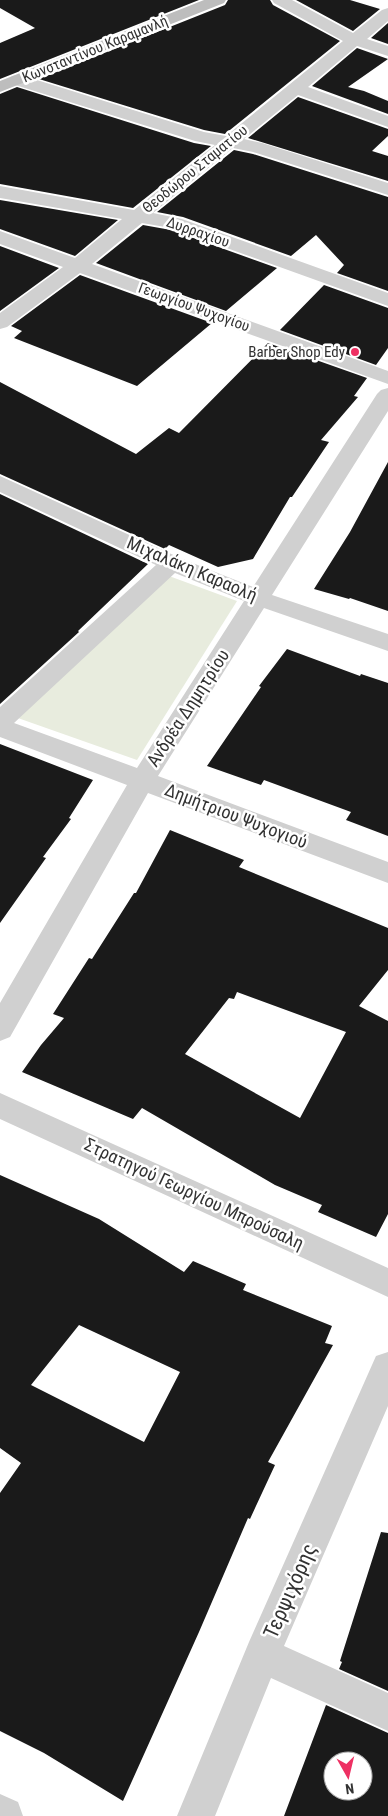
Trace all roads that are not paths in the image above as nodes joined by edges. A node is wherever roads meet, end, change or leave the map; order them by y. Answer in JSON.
{"nodes":[{"id":1,"x":218,"y":0,"type":"edge"},
{"id":2,"x":280,"y":0,"type":"edge"},
{"id":3,"x":388,"y":13,"type":"edge"},
{"id":4,"x":354,"y":40,"type":"junction"},
{"id":5,"x":388,"y":51,"type":"edge"},
{"id":6,"x":18,"y":80,"type":"junction"},
{"id":7,"x":0,"y":87,"type":"edge"},
{"id":8,"x":294,"y":88,"type":"junction"},
{"id":9,"x":388,"y":122,"type":"edge"},
{"id":10,"x":229,"y":142,"type":"junction"},
{"id":11,"x":388,"y":189,"type":"edge"},
{"id":12,"x":0,"y":192,"type":"edge"},
{"id":13,"x":137,"y":216,"type":"junction"},
{"id":14,"x":0,"y":237,"type":"edge"},
{"id":15,"x":78,"y":265,"type":"junction"},
{"id":16,"x":388,"y":300,"type":"edge"},
{"id":17,"x":0,"y":323,"type":"edge"},
{"id":18,"x":388,"y":378,"type":"edge"},
{"id":19,"x":388,"y":394,"type":"edge"},
{"id":20,"x":0,"y":483,"type":"edge"},
{"id":21,"x":172,"y":563,"type":"junction"},
{"id":22,"x":258,"y":598,"type":"junction"},
{"id":23,"x":388,"y":643,"type":"edge"},
{"id":24,"x":0,"y":721,"type":"edge"},
{"id":25,"x":0,"y":727,"type":"edge"},
{"id":26,"x":142,"y":781,"type":"junction"},
{"id":27,"x":388,"y":873,"type":"edge"},
{"id":28,"x":0,"y":1029,"type":"edge"},
{"id":29,"x":0,"y":1105,"type":"edge"},
{"id":30,"x":388,"y":1283,"type":"edge"},
{"id":31,"x":388,"y":1367,"type":"edge"},
{"id":32,"x":262,"y":1655,"type":"junction"},
{"id":33,"x":388,"y":1712,"type":"edge"},
{"id":34,"x":0,"y":1814,"type":"edge"},
{"id":35,"x":4,"y":1816,"type":"edge"},
{"id":36,"x":196,"y":1816,"type":"edge"}],
"edges":[{"from":1,"to":6,"type":"main road","name":"Κωνσταντίνου Καραμανλή"},
{"from":2,"to":4,"type":"street"},
{"from":3,"to":4,"type":"street","name":"Θεοδώρου Σταματίου"},
{"from":4,"to":5,"type":"street"},
{"from":4,"to":8,"type":"street","name":"Θεοδώρου Σταματίου"},
{"from":6,"to":7,"type":"main road","name":"Κωνσταντίνου Καραμανλή"},
{"from":6,"to":10,"type":"street"},
{"from":8,"to":9,"type":"street"},
{"from":8,"to":10,"type":"street","name":"Θεοδώρου Σταματίου"},
{"from":10,"to":11,"type":"street"},
{"from":10,"to":13,"type":"street","name":"Θεοδώρου Σταματίου"},
{"from":12,"to":13,"type":"street","name":"Δυρραχίου"},
{"from":13,"to":15,"type":"street","name":"Θεοδώρου Σταματίου"},
{"from":13,"to":16,"type":"street","name":"Δυρραχίου"},
{"from":14,"to":15,"type":"street","name":"Γεωργίου Ψυχογίου"},
{"from":15,"to":17,"type":"street","name":"Θεοδώρου Σταματίου"},
{"from":15,"to":18,"type":"street","name":"Γεωργίου Ψυχογίου"},
{"from":19,"to":22,"type":"street","name":"Ανδρέα Δημητρίου"},
{"from":20,"to":21,"type":"street","name":"Μιχαλάκη Καραολή"},
{"from":21,"to":22,"type":"street","name":"Μιχαλάκη Καραολή"},
{"from":21,"to":24,"type":"street"},
{"from":22,"to":23,"type":"street","name":"Μιχαλάκη Καραολή"},
{"from":22,"to":26,"type":"street","name":"Ανδρέα Δημητρίου"},
{"from":25,"to":26,"type":"street","name":"Δημήτριου Ψυχογιού"},
{"from":26,"to":27,"type":"street","name":"Δημήτριου Ψυχογιού"},
{"from":26,"to":28,"type":"street","name":"Ανδρέα Δημητρίου"},
{"from":29,"to":30,"type":"street","name":"Στρατηγού Γεωργίου Μπρούσαλη"},
{"from":31,"to":32,"type":"street","name":"Τερψιχόρης"},
{"from":32,"to":33,"type":"street"},
{"from":32,"to":36,"type":"street","name":"Τερψιχόρης"},
{"from":34,"to":35,"type":"street"}]}
